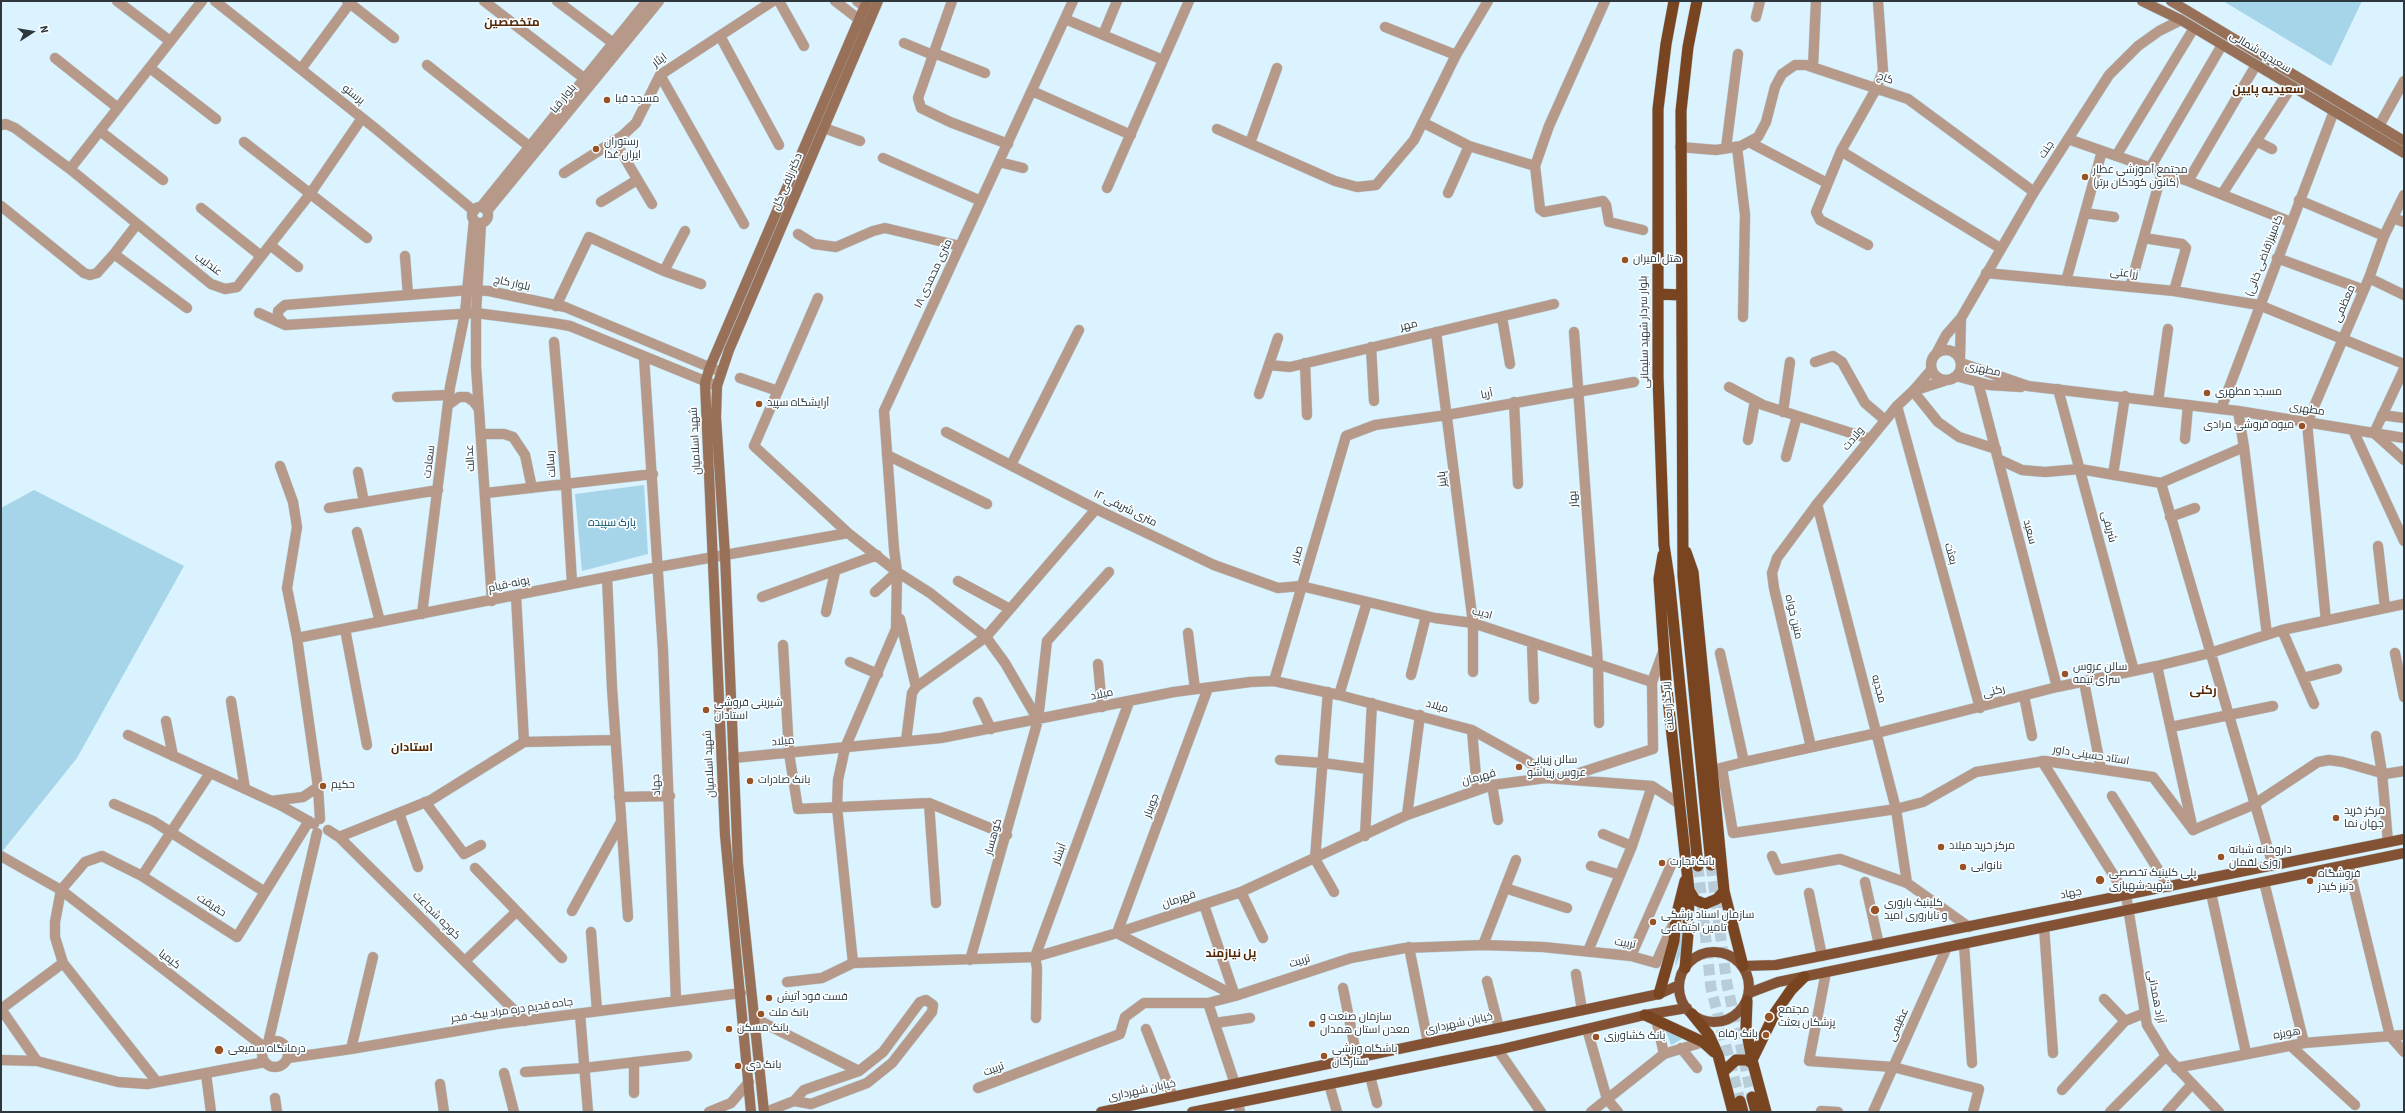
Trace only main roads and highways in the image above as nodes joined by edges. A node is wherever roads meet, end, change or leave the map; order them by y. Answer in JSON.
{"nodes":[{"id":1,"x":878,"y":1,"type":"edge"},
{"id":2,"x":1674,"y":1,"type":"edge"},
{"id":3,"x":1697,"y":1,"type":"edge"},
{"id":4,"x":2142,"y":1,"type":"edge"},
{"id":5,"x":2170,"y":1,"type":"edge"},
{"id":6,"x":865,"y":5,"type":"edge"},
{"id":7,"x":863,"y":23,"type":"junction"},
{"id":8,"x":2404,"y":141,"type":"edge"},
{"id":9,"x":2404,"y":153,"type":"edge"},
{"id":10,"x":1658,"y":294,"type":"junction"},
{"id":11,"x":1680,"y":295,"type":"junction"},
{"id":12,"x":710,"y":367,"type":"joint"},
{"id":13,"x":721,"y":372,"type":"joint"},
{"id":14,"x":1683,"y":544,"type":"junction"},
{"id":15,"x":1664,"y":545,"type":"junction"},
{"id":16,"x":2404,"y":839,"type":"edge"},
{"id":17,"x":2404,"y":853,"type":"edge"},
{"id":18,"x":1711,"y":865,"type":"tunnel mouth"},
{"id":19,"x":1698,"y":866,"type":"tunnel mouth"},
{"id":20,"x":1686,"y":874,"type":"junction"},
{"id":21,"x":1689,"y":890,"type":"junction"},
{"id":22,"x":1724,"y":891,"type":"junction"},
{"id":23,"x":1743,"y":966,"type":"junction"},
{"id":24,"x":1684,"y":968,"type":"junction"},
{"id":25,"x":1804,"y":977,"type":"junction"},
{"id":26,"x":1679,"y":985,"type":"junction"},
{"id":27,"x":1659,"y":994,"type":"junction"},
{"id":28,"x":1748,"y":997,"type":"junction"},
{"id":29,"x":1690,"y":1011,"type":"junction"},
{"id":30,"x":1645,"y":1015,"type":"junction"},
{"id":31,"x":1718,"y":1055,"type":"junction"},
{"id":32,"x":1752,"y":1062,"type":"junction"},
{"id":33,"x":1723,"y":1072,"type":"junction"},
{"id":34,"x":1752,"y":1097,"type":"tunnel mouth"},
{"id":35,"x":1740,"y":1101,"type":"tunnel mouth"},
{"id":36,"x":1239,"y":1107,"type":"edge"},
{"id":37,"x":751,"y":1112,"type":"edge"},
{"id":38,"x":765,"y":1112,"type":"edge"},
{"id":39,"x":1101,"y":1112,"type":"edge"},
{"id":40,"x":1192,"y":1112,"type":"edge"},
{"id":41,"x":1733,"y":1112,"type":"edge"},
{"id":42,"x":1743,"y":1112,"type":"edge"},
{"id":43,"x":1756,"y":1112,"type":"edge"},
{"id":44,"x":1766,"y":1112,"type":"edge"}],
"edges":[{"from":1,"to":6,"type":"main road","name":"دکتر زلفی گل"},
{"from":2,"to":10,"type":"highway","name":"بلوار سردار شهید سلیمانی"},
{"from":3,"to":11,"type":"highway"},
{"from":4,"to":9,"type":"main road","name":"سعیدیه شمالی"},
{"from":5,"to":8,"type":"main road","name":"سعیدیه شمالی"},
{"from":6,"to":7,"type":"main road","name":"دکتر زلفی گل"},
{"from":7,"to":12,"type":"main road","name":"دکتر زلفی گل"},
{"from":7,"to":13,"type":"main road","name":"دکتر زلفی گل"},
{"from":10,"to":11,"type":"highway"},
{"from":10,"to":15,"type":"highway","name":"بلوار سردار شهید سلیمانی"},
{"from":11,"to":14,"type":"highway"},
{"from":12,"to":37,"type":"main road","name":"شهید اسلامیان"},
{"from":13,"to":38,"type":"main road","name":"شهید اسلامیان"},
{"from":14,"to":18,"type":"highway"},
{"from":14,"to":22,"type":"highway"},
{"from":15,"to":19,"type":"highway","name":"زیرگذر بعثت"},
{"from":15,"to":20,"type":"highway"},
{"from":16,"to":23,"type":"main road","name":"جهاد"},
{"from":17,"to":25,"type":"main road"},
{"from":20,"to":21,"type":"highway"},
{"from":20,"to":27,"type":"highway"},
{"from":21,"to":22,"type":"highway"},
{"from":21,"to":24,"type":"highway"},
{"from":22,"to":23,"type":"highway"},
{"from":23,"to":24,"type":"main road"},
{"from":23,"to":28,"type":"main road"},
{"from":24,"to":26,"type":"main road"},
{"from":25,"to":28,"type":"main road"},
{"from":25,"to":32,"type":"highway"},
{"from":26,"to":27,"type":"main road","name":"خیابان شهرداری"},
{"from":26,"to":29,"type":"main road"},
{"from":27,"to":39,"type":"main road","name":"خیابان شهرداری"},
{"from":28,"to":29,"type":"main road"},
{"from":28,"to":32,"type":"highway"},
{"from":29,"to":30,"type":"main road"},
{"from":29,"to":31,"type":"highway"},
{"from":30,"to":31,"type":"highway"},
{"from":30,"to":36,"type":"main road"},
{"from":31,"to":33,"type":"highway"},
{"from":32,"to":33,"type":"highway"},
{"from":32,"to":44,"type":"highway"},
{"from":33,"to":41,"type":"highway"},
{"from":34,"to":43,"type":"highway"},
{"from":35,"to":42,"type":"highway"},
{"from":36,"to":40,"type":"main road"}]}
